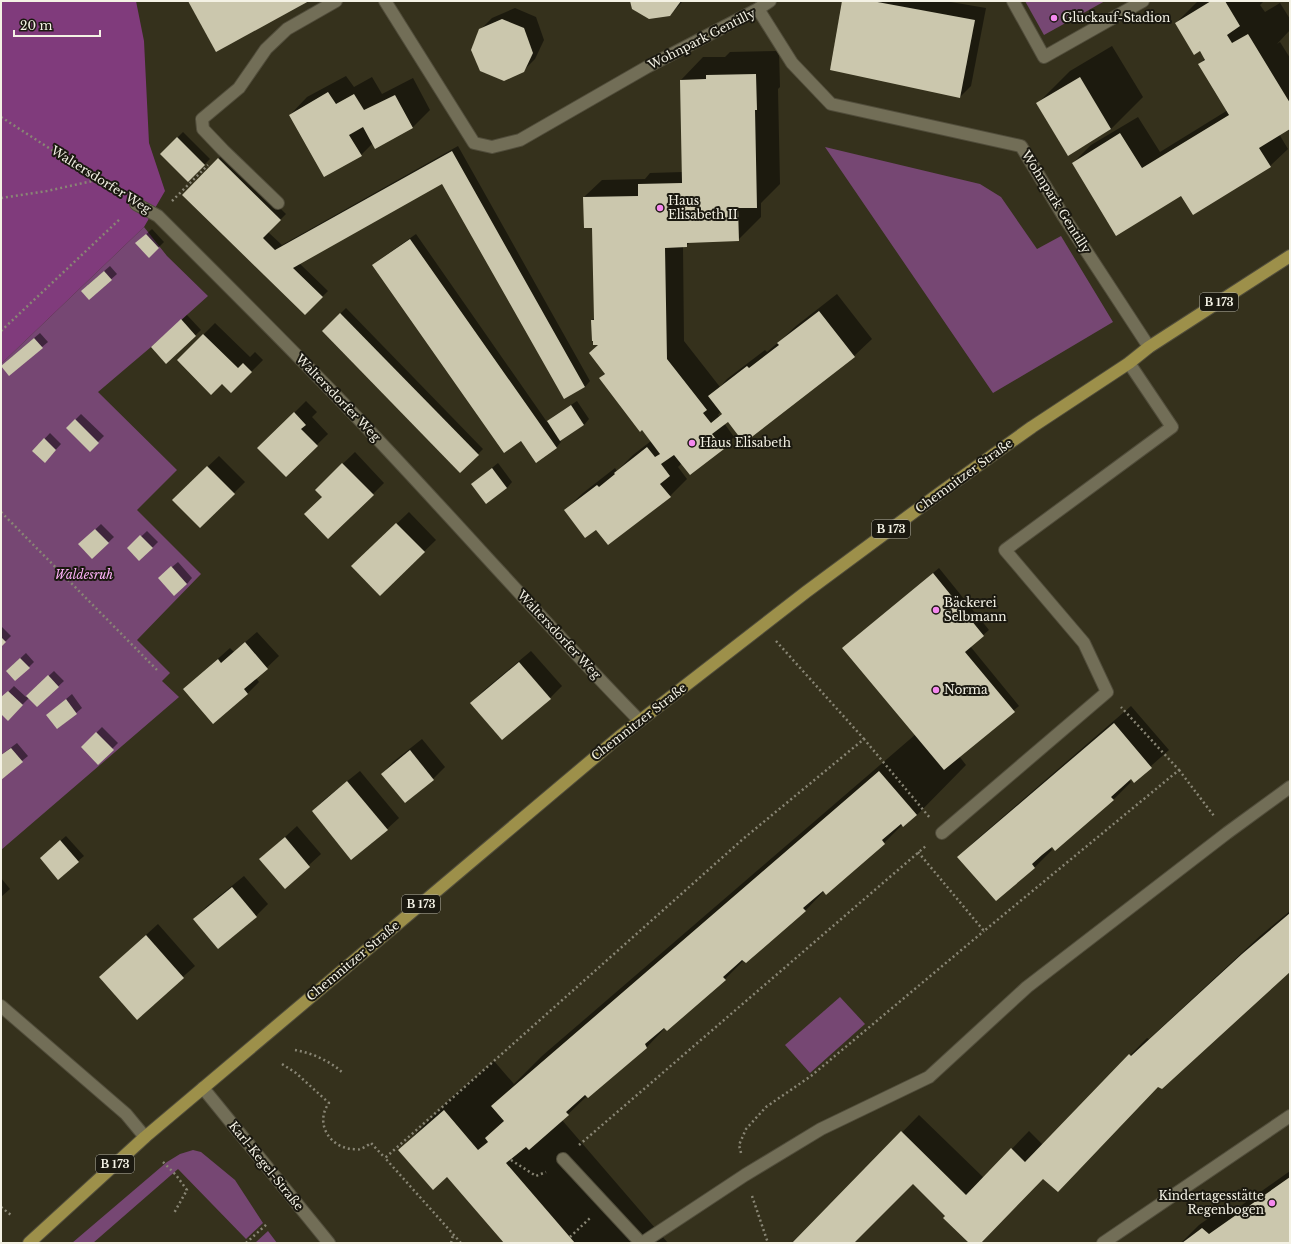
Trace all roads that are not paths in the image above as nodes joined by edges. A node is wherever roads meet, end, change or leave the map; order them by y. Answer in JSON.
{"nodes":[{"id":1,"x":336,"y":1,"type":"edge"},
{"id":2,"x":385,"y":1,"type":"edge"},
{"id":3,"x":770,"y":1,"type":"edge"},
{"id":4,"x":1013,"y":1,"type":"edge"},
{"id":5,"x":1144,"y":1,"type":"edge"},
{"id":6,"x":758,"y":8,"type":"junction"},
{"id":7,"x":278,"y":203,"type":"dead end"},
{"id":8,"x":136,"y":204,"type":"road end"},
{"id":9,"x":1290,"y":256,"type":"edge"},
{"id":10,"x":1149,"y":347,"type":"junction"},
{"id":11,"x":1129,"y":363,"type":"junction"},
{"id":12,"x":640,"y":720,"type":"junction"},
{"id":13,"x":1290,"y":787,"type":"edge"},
{"id":14,"x":942,"y":833,"type":"road end"},
{"id":15,"x":3,"y":1009,"type":"edge"},
{"id":16,"x":203,"y":1088,"type":"junction"},
{"id":17,"x":1290,"y":1116,"type":"edge"},
{"id":18,"x":145,"y":1138,"type":"junction"},
{"id":19,"x":564,"y":1159,"type":"road end"},
{"id":20,"x":29,"y":1243,"type":"edge"},
{"id":21,"x":329,"y":1243,"type":"edge"},
{"id":22,"x":641,"y":1243,"type":"edge"},
{"id":23,"x":1103,"y":1243,"type":"edge"}],
"edges":[{"from":1,"to":7,"type":"street"},
{"from":2,"to":6,"type":"street","name":"Wohnpark Gentilly"},
{"from":3,"to":6,"type":"street"},
{"from":4,"to":5,"type":"street"},
{"from":6,"to":10,"type":"street","name":"Wohnpark Gentilly"},
{"from":8,"to":12,"type":"street","name":"Waltersdorfer Weg"},
{"from":9,"to":10,"type":"main road","name":"Chemnitzer Straße","number":"B 173"},
{"from":10,"to":11,"type":"main road","name":"Chemnitzer Straße","number":"B 173"},
{"from":11,"to":12,"type":"main road","name":"Chemnitzer Straße","number":"B 173"},
{"from":11,"to":14,"type":"street"},
{"from":12,"to":16,"type":"main road","name":"Chemnitzer Straße","number":"B 173"},
{"from":13,"to":22,"type":"street"},
{"from":15,"to":18,"type":"street"},
{"from":16,"to":18,"type":"main road","name":"Chemnitzer Straße","number":"B 173"},
{"from":16,"to":21,"type":"street","name":"Karl-Kegel-Straße"},
{"from":17,"to":23,"type":"street"},
{"from":18,"to":20,"type":"main road","name":"Chemnitzer Straße","number":"B 173"},
{"from":19,"to":22,"type":"street"}]}
